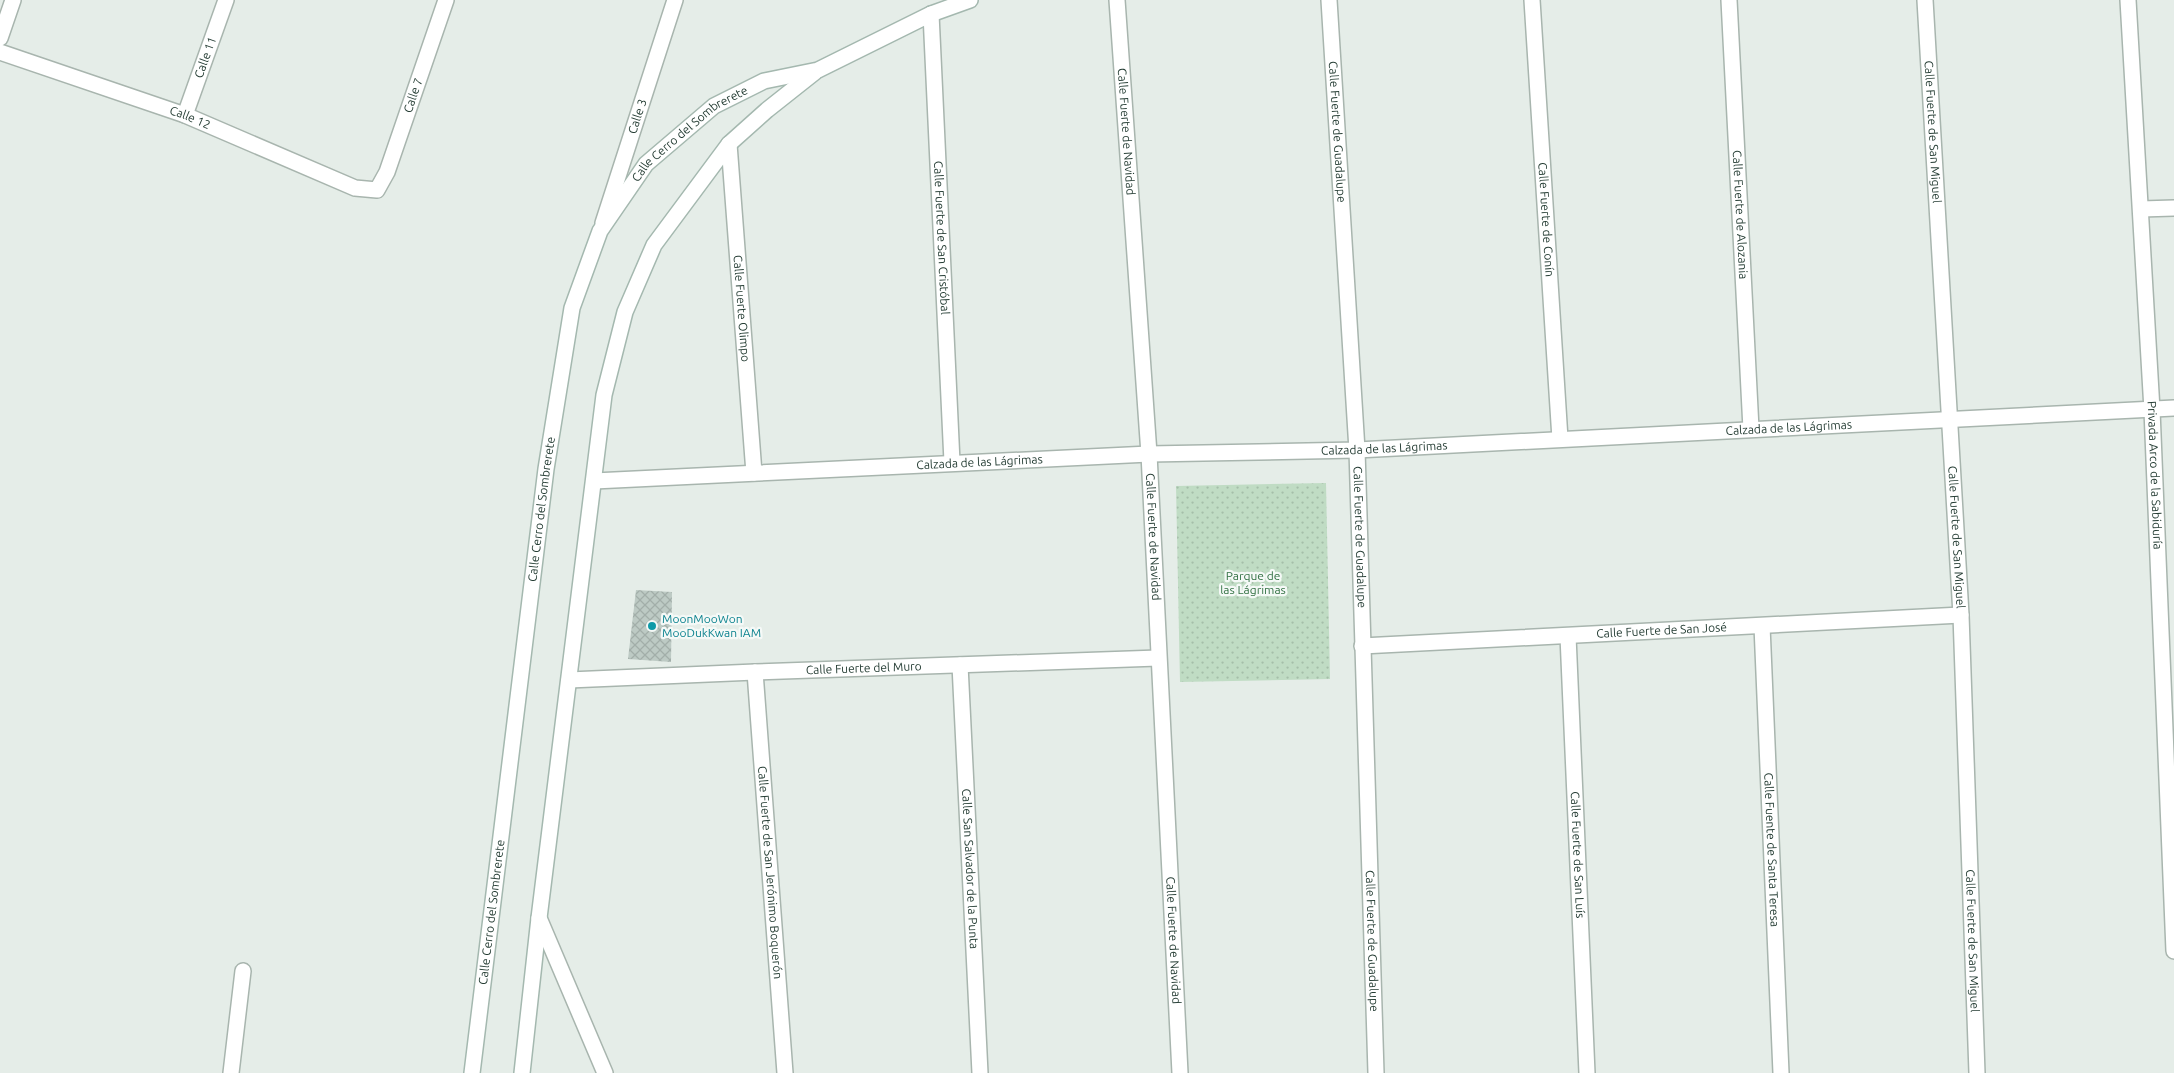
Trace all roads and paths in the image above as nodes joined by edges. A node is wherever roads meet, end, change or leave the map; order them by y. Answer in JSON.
{"nodes":[{"id":1,"x":13,"y":0,"type":"edge"},
{"id":2,"x":226,"y":0,"type":"edge"},
{"id":3,"x":446,"y":0,"type":"edge"},
{"id":4,"x":675,"y":0,"type":"edge"},
{"id":5,"x":970,"y":0,"type":"edge"},
{"id":6,"x":1117,"y":0,"type":"edge"},
{"id":7,"x":1329,"y":0,"type":"edge"},
{"id":8,"x":1532,"y":0,"type":"edge"},
{"id":9,"x":1729,"y":0,"type":"edge"},
{"id":10,"x":1924,"y":0,"type":"edge"},
{"id":11,"x":2128,"y":0,"type":"edge"},
{"id":12,"x":931,"y":14,"type":"junction"},
{"id":13,"x":0,"y":38,"type":"edge"},
{"id":14,"x":0,"y":52,"type":"edge"},
{"id":15,"x":818,"y":70,"type":"junction"},
{"id":16,"x":185,"y":116,"type":"junction"},
{"id":17,"x":729,"y":144,"type":"junction"},
{"id":18,"x":377,"y":190,"type":"joint"},
{"id":19,"x":2174,"y":208,"type":"edge"},
{"id":20,"x":2140,"y":209,"type":"junction"},
{"id":21,"x":600,"y":231,"type":"junction"},
{"id":22,"x":2174,"y":408,"type":"edge"},
{"id":23,"x":2152,"y":410,"type":"junction"},
{"id":24,"x":1950,"y":420,"type":"junction"},
{"id":25,"x":1752,"y":429,"type":"junction"},
{"id":26,"x":1560,"y":439,"type":"junction"},
{"id":27,"x":1357,"y":450,"type":"junction"},
{"id":28,"x":1149,"y":454,"type":"junction"},
{"id":29,"x":952,"y":462,"type":"junction"},
{"id":30,"x":754,"y":473,"type":"junction"},
{"id":31,"x":594,"y":481,"type":"junction"},
{"id":32,"x":1961,"y":615,"type":"junction"},
{"id":33,"x":1762,"y":626,"type":"junction"},
{"id":34,"x":1568,"y":636,"type":"junction"},
{"id":35,"x":1362,"y":646,"type":"junction"},
{"id":36,"x":1158,"y":658,"type":"junction"},
{"id":37,"x":960,"y":665,"type":"junction"},
{"id":38,"x":755,"y":672,"type":"junction"},
{"id":39,"x":569,"y":680,"type":"junction"},
{"id":40,"x":539,"y":918,"type":"junction"},
{"id":41,"x":2174,"y":951,"type":"edge"},
{"id":42,"x":243,"y":971,"type":"dead end"},
{"id":43,"x":231,"y":1073,"type":"edge"},
{"id":44,"x":472,"y":1073,"type":"edge"},
{"id":45,"x":522,"y":1073,"type":"edge"},
{"id":46,"x":605,"y":1073,"type":"edge"},
{"id":47,"x":785,"y":1073,"type":"edge"},
{"id":48,"x":980,"y":1073,"type":"edge"},
{"id":49,"x":1180,"y":1073,"type":"edge"},
{"id":50,"x":1376,"y":1073,"type":"edge"},
{"id":51,"x":1587,"y":1073,"type":"edge"},
{"id":52,"x":1782,"y":1073,"type":"edge"},
{"id":53,"x":1977,"y":1073,"type":"edge"}],
"edges":[{"from":1,"to":13,"type":"street"},
{"from":2,"to":16,"type":"street","name":"Calle 11"},
{"from":3,"to":18,"type":"street","name":"Calle 7"},
{"from":4,"to":21,"type":"street","name":"Calle 3"},
{"from":5,"to":12,"type":"street","name":"Calle Cerro del Sombrerete"},
{"from":6,"to":28,"type":"street","name":"Calle Fuerte de Navidad"},
{"from":7,"to":27,"type":"street","name":"Calle Fuerte de Guadalupe"},
{"from":8,"to":26,"type":"street","name":"Calle Fuerte de Conín"},
{"from":9,"to":25,"type":"street","name":"Calle Fuerte de Alozania"},
{"from":10,"to":24,"type":"street","name":"Calle Fuerte de San Miguel"},
{"from":11,"to":20,"type":"street","name":"Privada Arco de la Sabiduría"},
{"from":12,"to":15,"type":"street","name":"Calle Cerro del Sombrerete"},
{"from":12,"to":29,"type":"street","name":"Calle Fuerte de San Cristóbal"},
{"from":14,"to":16,"type":"street","name":"Calle 12"},
{"from":15,"to":17,"type":"street","name":"Calle Cerro del Sombrerete"},
{"from":15,"to":21,"type":"street","name":"Calle Cerro del Sombrerete"},
{"from":16,"to":18,"type":"street","name":"Calle 12"},
{"from":17,"to":30,"type":"street","name":"Calle Fuerte Olimpo"},
{"from":17,"to":31,"type":"street","name":"Calle Cerro del Sombrerete"},
{"from":19,"to":20,"type":"street"},
{"from":20,"to":23,"type":"street","name":"Privada Arco de la Sabiduría"},
{"from":21,"to":44,"type":"street","name":"Calle Cerro del Sombrerete"},
{"from":22,"to":23,"type":"street","name":"Calzada de las Lágrimas"},
{"from":23,"to":24,"type":"street","name":"Calzada de las Lágrimas"},
{"from":23,"to":41,"type":"street","name":"Privada Arco de la Sabiduría"},
{"from":24,"to":25,"type":"street","name":"Calzada de las Lágrimas"},
{"from":24,"to":32,"type":"street","name":"Calle Fuerte de San Miguel"},
{"from":25,"to":26,"type":"street","name":"Calzada de las Lágrimas"},
{"from":26,"to":27,"type":"street","name":"Calzada de las Lágrimas"},
{"from":27,"to":28,"type":"street","name":"Calzada de las Lágrimas"},
{"from":27,"to":35,"type":"street","name":"Calle Fuerte de Guadalupe"},
{"from":28,"to":29,"type":"street","name":"Calzada de las Lágrimas"},
{"from":28,"to":36,"type":"street","name":"Calle Fuerte de Navidad"},
{"from":29,"to":30,"type":"street","name":"Calzada de las Lágrimas"},
{"from":30,"to":31,"type":"street","name":"Calzada de las Lágrimas"},
{"from":31,"to":39,"type":"street","name":"Calle Cerro del Sombrerete"},
{"from":32,"to":33,"type":"street","name":"Calle Fuerte de San José"},
{"from":32,"to":53,"type":"street","name":"Calle Fuerte de San Miguel"},
{"from":33,"to":34,"type":"street","name":"Calle Fuerte de San José"},
{"from":33,"to":52,"type":"street","name":"Calle Fuente de Santa Teresa"},
{"from":34,"to":35,"type":"street","name":"Calle Fuerte de San José"},
{"from":34,"to":51,"type":"street","name":"Calle Fuerte de San Luís"},
{"from":35,"to":50,"type":"street","name":"Calle Fuerte de Guadalupe"},
{"from":36,"to":37,"type":"street","name":"Calle Fuerte del Muro"},
{"from":36,"to":49,"type":"street","name":"Calle Fuerte de Navidad"},
{"from":37,"to":38,"type":"street","name":"Calle Fuerte del Muro"},
{"from":37,"to":48,"type":"street","name":"Calle San Salvador de la Punta"},
{"from":38,"to":39,"type":"street","name":"Calle Fuerte del Muro"},
{"from":38,"to":47,"type":"street","name":"Calle Fuerte de San Jerónimo Boquerón"},
{"from":39,"to":40,"type":"street","name":"Calle Cerro del Sombrerete"},
{"from":40,"to":45,"type":"street","name":"Calle Cerro del Sombrerete"},
{"from":40,"to":46,"type":"street"},
{"from":42,"to":43,"type":"street"}]}
